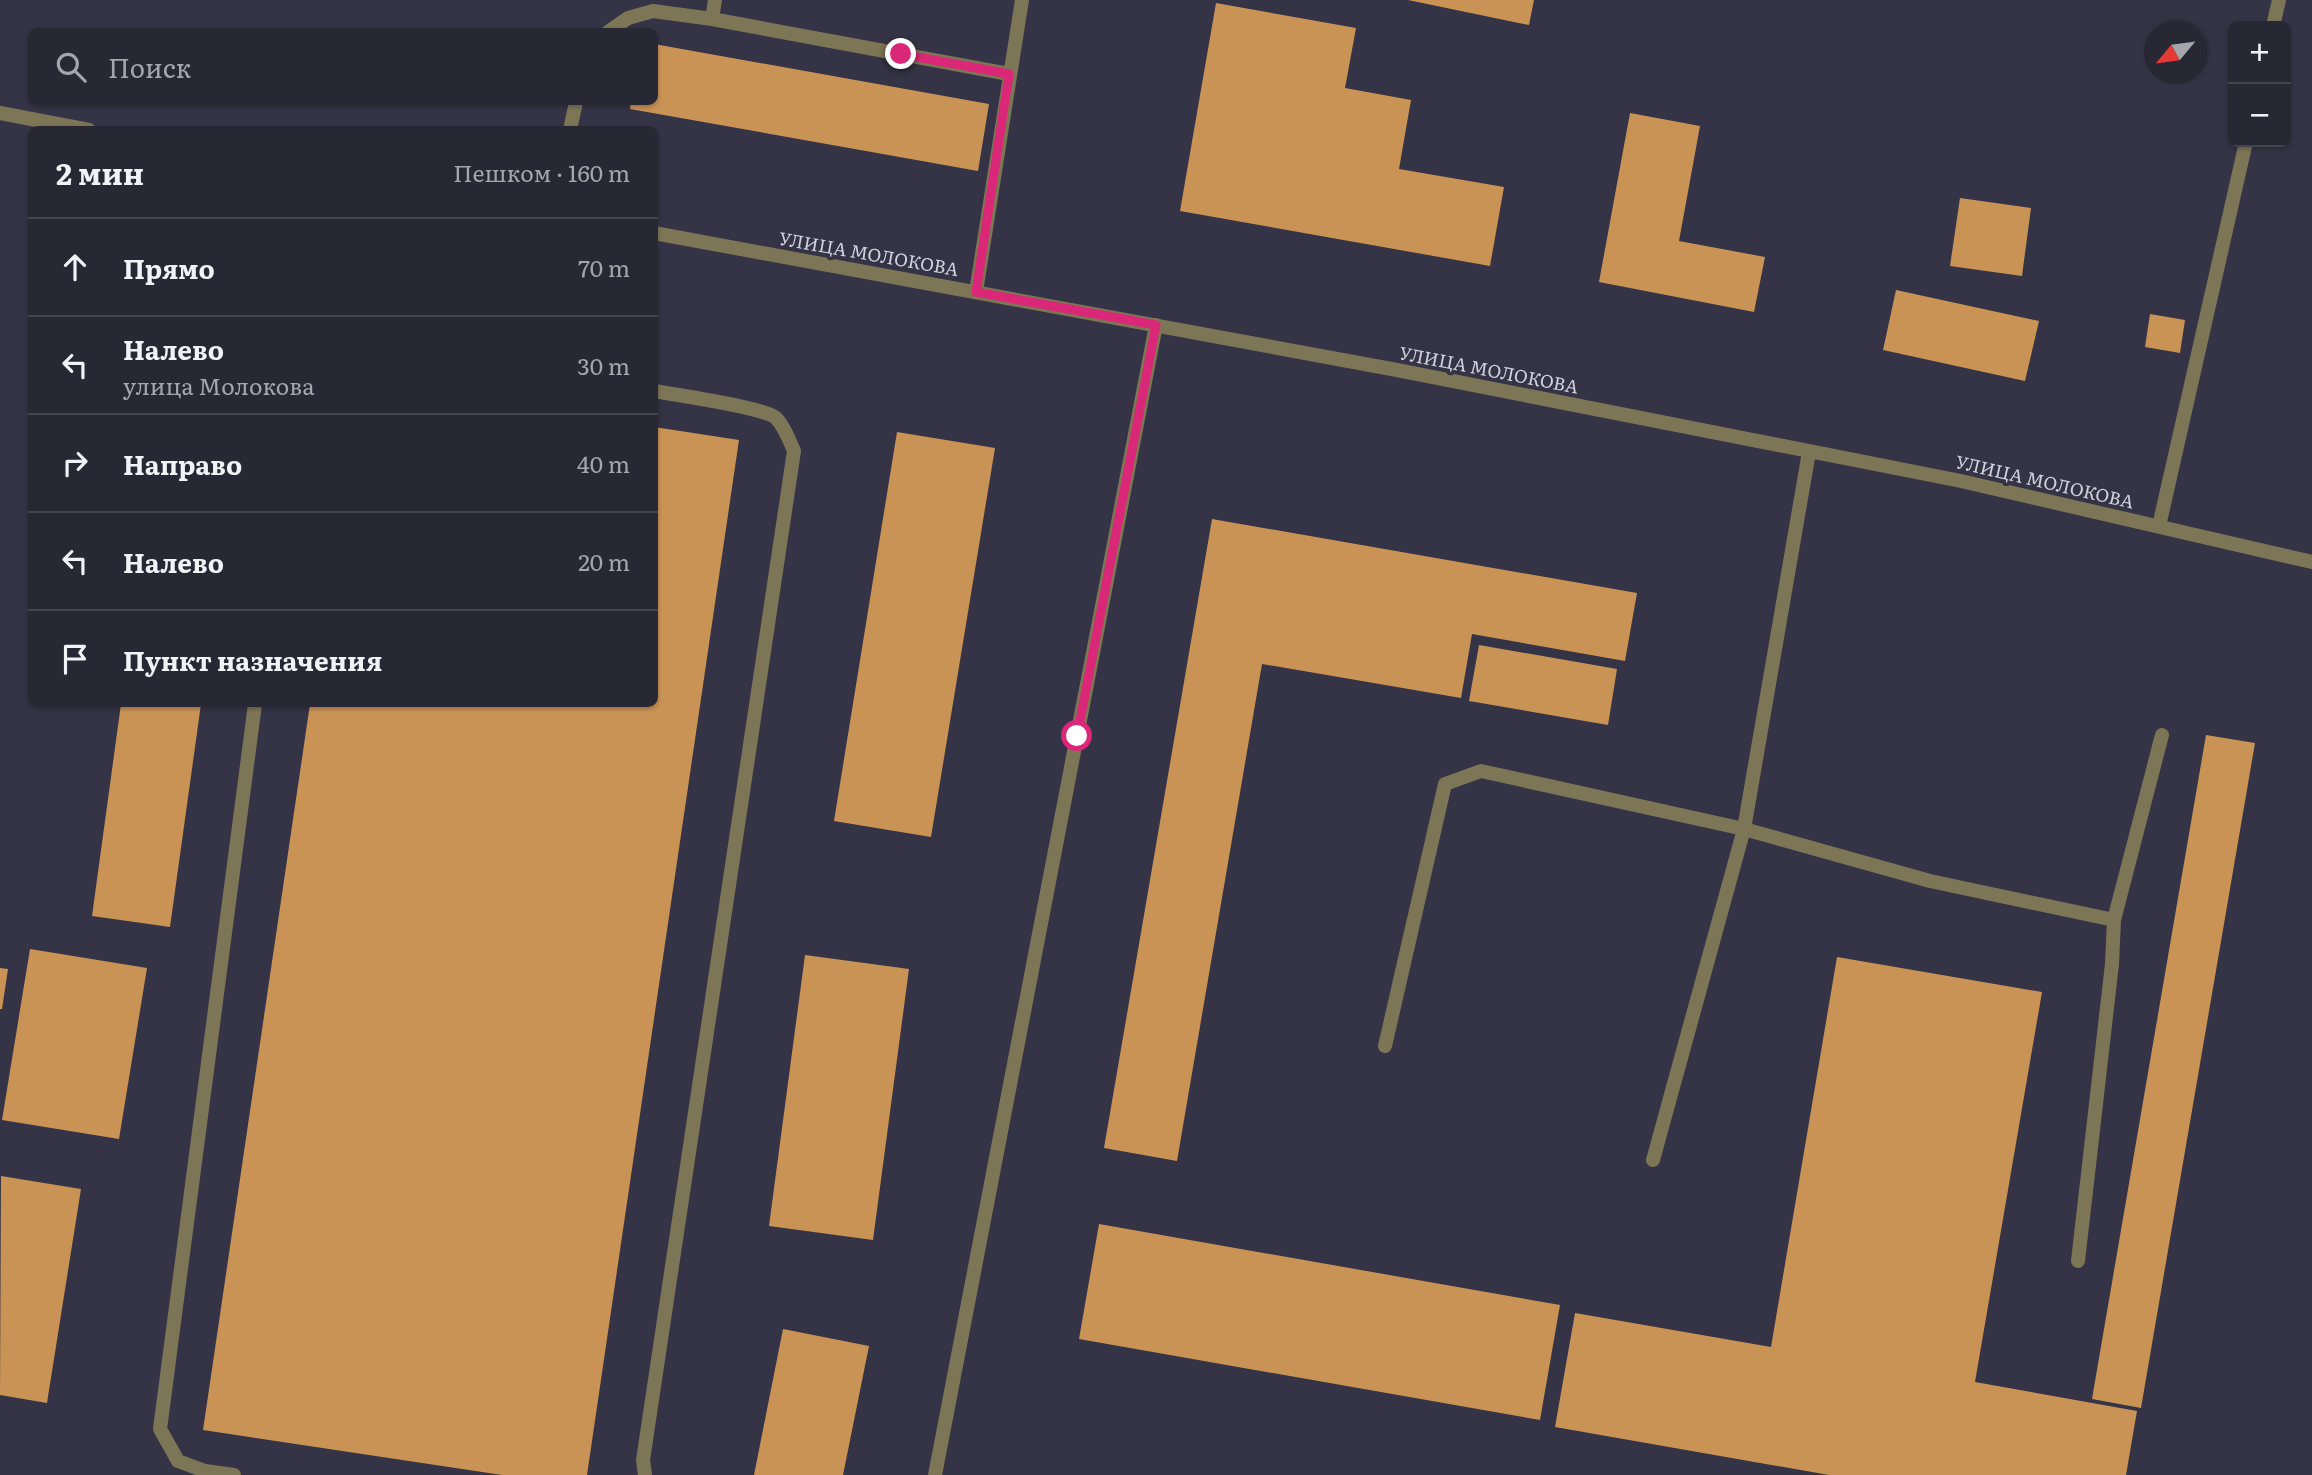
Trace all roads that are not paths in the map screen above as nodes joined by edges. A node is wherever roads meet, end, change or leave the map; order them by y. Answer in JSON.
{"nodes":[{"id":1,"x":715,"y":0,"type":"edge"},
{"id":2,"x":1022,"y":0,"type":"edge"},
{"id":3,"x":2278,"y":0,"type":"edge"},
{"id":4,"x":712,"y":19,"type":"junction"},
{"id":5,"x":2274,"y":21,"type":"edge"},
{"id":6,"x":614,"y":28,"type":"edge"},
{"id":7,"x":1009,"y":74,"type":"junction"},
{"id":8,"x":575,"y":105,"type":"edge"},
{"id":9,"x":0,"y":113,"type":"edge"},
{"id":10,"x":68,"y":126,"type":"edge"},
{"id":11,"x":570,"y":126,"type":"edge"},
{"id":12,"x":2245,"y":147,"type":"edge"},
{"id":13,"x":658,"y":234,"type":"edge"},
{"id":14,"x":976,"y":292,"type":"junction"},
{"id":15,"x":1156,"y":325,"type":"junction"},
{"id":16,"x":658,"y":392,"type":"edge"},
{"id":17,"x":1809,"y":452,"type":"junction"},
{"id":18,"x":2159,"y":526,"type":"junction"},
{"id":19,"x":2312,"y":562,"type":"edge"},
{"id":20,"x":255,"y":707,"type":"edge"},
{"id":21,"x":2162,"y":735,"type":"dead end"},
{"id":22,"x":1744,"y":829,"type":"junction"},
{"id":23,"x":2114,"y":920,"type":"junction"},
{"id":24,"x":1385,"y":1046,"type":"dead end"},
{"id":25,"x":1653,"y":1160,"type":"dead end"},
{"id":26,"x":2078,"y":1261,"type":"dead end"},
{"id":27,"x":234,"y":1475,"type":"edge"},
{"id":28,"x":645,"y":1475,"type":"edge"},
{"id":29,"x":935,"y":1475,"type":"edge"}],
"edges":[{"from":1,"to":4,"type":"street"},
{"from":2,"to":7,"type":"street"},
{"from":3,"to":5,"type":"street"},
{"from":4,"to":6,"type":"street"},
{"from":4,"to":7,"type":"street"},
{"from":7,"to":14,"type":"street"},
{"from":8,"to":11,"type":"street"},
{"from":9,"to":10,"type":"street"},
{"from":12,"to":18,"type":"street"},
{"from":13,"to":14,"type":"street","name":"УЛИЦА МОЛОКОВА"},
{"from":14,"to":15,"type":"street","name":"УЛИЦА МОЛОКОВА"},
{"from":15,"to":17,"type":"street","name":"УЛИЦА МОЛОКОВА"},
{"from":15,"to":29,"type":"street"},
{"from":16,"to":28,"type":"street"},
{"from":17,"to":18,"type":"street","name":"УЛИЦА МОЛОКОВА"},
{"from":17,"to":22,"type":"street"},
{"from":18,"to":19,"type":"street","name":"УЛИЦА МОЛОКОВА"},
{"from":20,"to":27,"type":"street"},
{"from":21,"to":23,"type":"street"},
{"from":22,"to":23,"type":"street"},
{"from":22,"to":24,"type":"street"},
{"from":22,"to":25,"type":"street"},
{"from":23,"to":26,"type":"street"}]}
